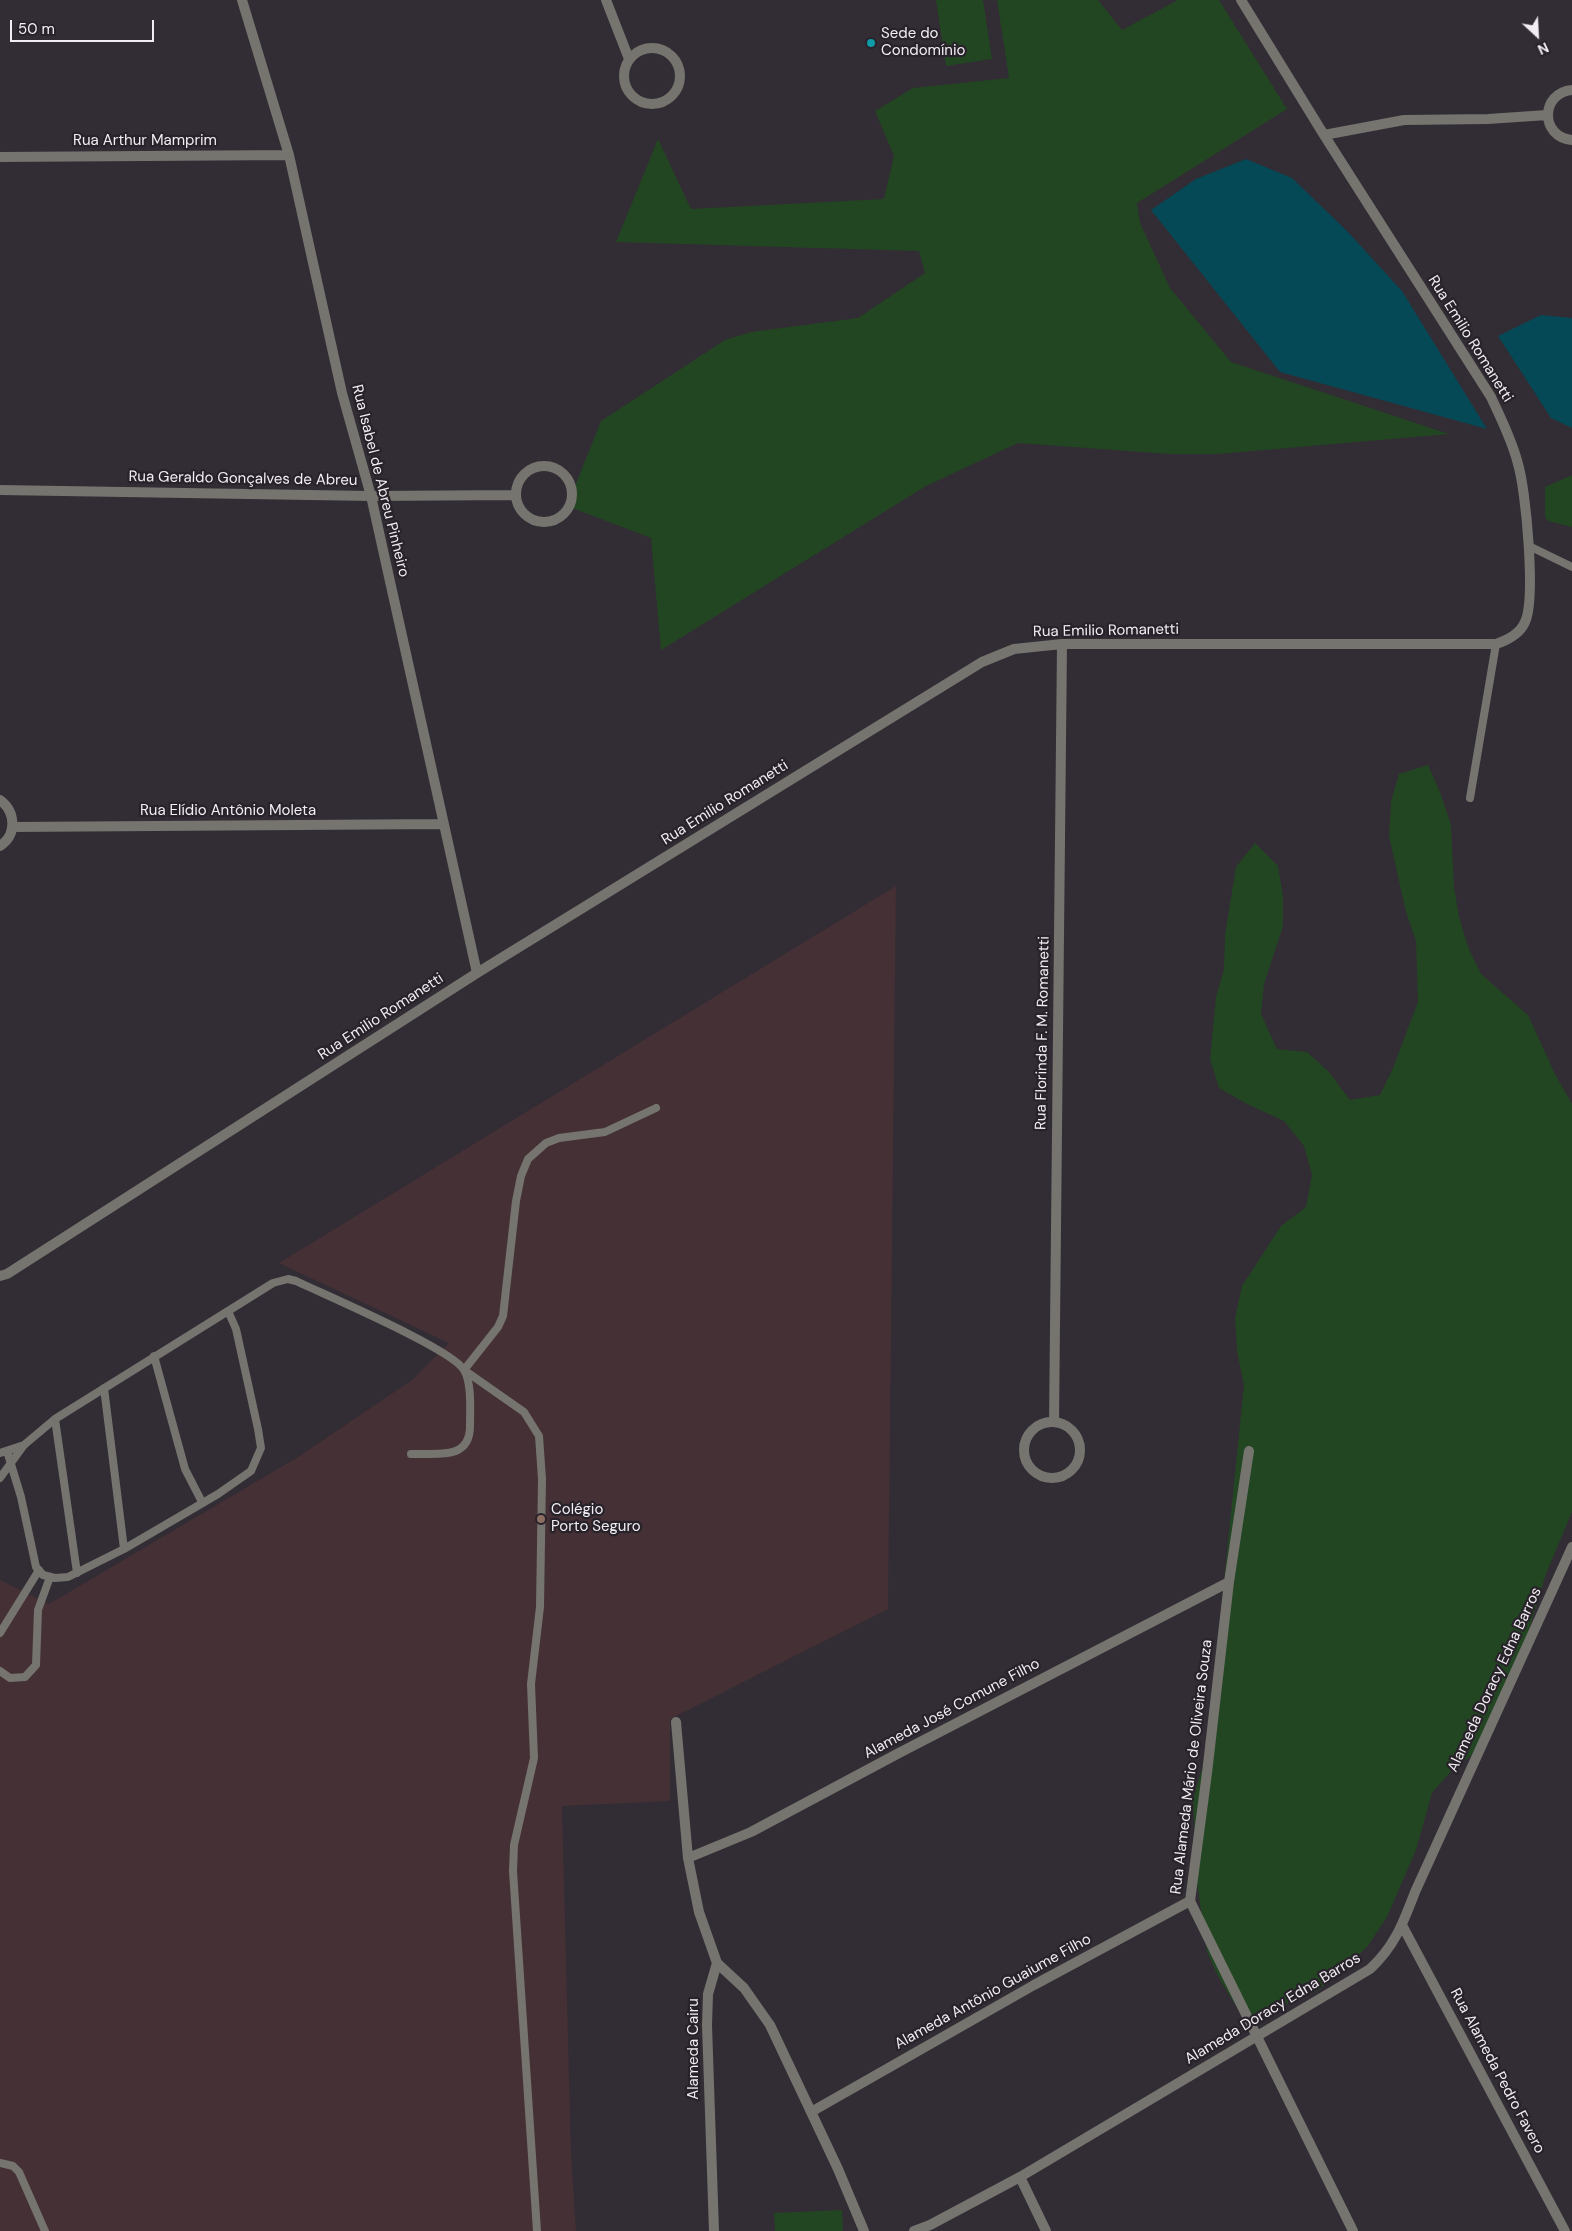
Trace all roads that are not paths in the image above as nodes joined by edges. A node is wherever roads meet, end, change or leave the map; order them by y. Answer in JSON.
{"nodes":[{"id":1,"x":242,"y":0,"type":"edge"},
{"id":2,"x":606,"y":0,"type":"edge"},
{"id":3,"x":1241,"y":0,"type":"edge"},
{"id":4,"x":629,"y":59,"type":"junction"},
{"id":5,"x":1572,"y":90,"type":"edge"},
{"id":6,"x":1547,"y":115,"type":"junction"},
{"id":7,"x":1324,"y":135,"type":"junction"},
{"id":8,"x":1572,"y":140,"type":"edge"},
{"id":9,"x":289,"y":155,"type":"junction"},
{"id":10,"x":0,"y":157,"type":"edge"},
{"id":11,"x":0,"y":490,"type":"edge"},
{"id":12,"x":516,"y":495,"type":"junction"},
{"id":13,"x":371,"y":496,"type":"junction"},
{"id":14,"x":1529,"y":546,"type":"junction"},
{"id":15,"x":1572,"y":566,"type":"edge"},
{"id":16,"x":1062,"y":644,"type":"junction"},
{"id":17,"x":1496,"y":644,"type":"junction"},
{"id":18,"x":1470,"y":798,"type":"dead end"},
{"id":19,"x":0,"y":800,"type":"edge"},
{"id":20,"x":444,"y":824,"type":"junction"},
{"id":21,"x":13,"y":827,"type":"junction"},
{"id":22,"x":0,"y":846,"type":"edge"},
{"id":23,"x":477,"y":973,"type":"junction"},
{"id":24,"x":656,"y":1108,"type":"dead end"},
{"id":25,"x":4,"y":1275,"type":"edge"},
{"id":26,"x":0,"y":1285,"type":"edge"},
{"id":27,"x":228,"y":1311,"type":"junction"},
{"id":28,"x":154,"y":1356,"type":"junction"},
{"id":29,"x":464,"y":1370,"type":"junction"},
{"id":30,"x":104,"y":1388,"type":"junction"},
{"id":31,"x":56,"y":1420,"type":"junction"},
{"id":32,"x":1054,"y":1422,"type":"junction"},
{"id":33,"x":24,"y":1445,"type":"junction"},
{"id":34,"x":1249,"y":1451,"type":"dead end"},
{"id":35,"x":3,"y":1452,"type":"edge"},
{"id":36,"x":411,"y":1454,"type":"dead end"},
{"id":37,"x":11,"y":1464,"type":"junction"},
{"id":38,"x":0,"y":1478,"type":"edge"},
{"id":39,"x":202,"y":1502,"type":"junction"},
{"id":40,"x":1572,"y":1547,"type":"edge"},
{"id":41,"x":124,"y":1549,"type":"junction"},
{"id":42,"x":39,"y":1570,"type":"junction"},
{"id":43,"x":77,"y":1573,"type":"junction"},
{"id":44,"x":50,"y":1576,"type":"junction"},
{"id":45,"x":1229,"y":1582,"type":"junction"},
{"id":46,"x":0,"y":1633,"type":"edge"},
{"id":47,"x":0,"y":1671,"type":"edge"},
{"id":48,"x":676,"y":1722,"type":"dead end"},
{"id":49,"x":688,"y":1858,"type":"junction"},
{"id":50,"x":1190,"y":1901,"type":"junction"},
{"id":51,"x":1402,"y":1925,"type":"junction"},
{"id":52,"x":717,"y":1963,"type":"junction"},
{"id":53,"x":1257,"y":2037,"type":"junction"},
{"id":54,"x":811,"y":2112,"type":"junction"},
{"id":55,"x":0,"y":2163,"type":"edge"},
{"id":56,"x":1020,"y":2177,"type":"junction"},
{"id":57,"x":45,"y":2231,"type":"edge"},
{"id":58,"x":537,"y":2231,"type":"edge"},
{"id":59,"x":714,"y":2231,"type":"edge"},
{"id":60,"x":864,"y":2231,"type":"edge"},
{"id":61,"x":914,"y":2231,"type":"edge"},
{"id":62,"x":1046,"y":2231,"type":"edge"},
{"id":63,"x":1353,"y":2231,"type":"edge"},
{"id":64,"x":1565,"y":2231,"type":"edge"}],
"edges":[{"from":1,"to":9,"type":"street","name":"Rua Isabel de Abreu Pinheiro"},
{"from":2,"to":4,"type":"street"},
{"from":3,"to":7,"type":"street","name":"Rua Emilio Romanetti"},
{"from":4,"to":4,"type":"street"},
{"from":5,"to":6,"type":"street"},
{"from":6,"to":7,"type":"street"},
{"from":6,"to":8,"type":"street"},
{"from":7,"to":14,"type":"street","name":"Rua Emilio Romanetti"},
{"from":9,"to":10,"type":"street","name":"Rua Arthur Mamprim"},
{"from":9,"to":13,"type":"street","name":"Rua Isabel de Abreu Pinheiro"},
{"from":11,"to":13,"type":"street","name":"Rua Geraldo Gonçalves de Abreu"},
{"from":12,"to":12,"type":"street"},
{"from":12,"to":13,"type":"street","name":"Rua Geraldo Gonçalves de Abreu"},
{"from":13,"to":20,"type":"street","name":"Rua Isabel de Abreu Pinheiro"},
{"from":14,"to":15,"type":"lane"},
{"from":14,"to":17,"type":"street","name":"Rua Emilio Romanetti"},
{"from":16,"to":17,"type":"street","name":"Rua Emilio Romanetti"},
{"from":16,"to":23,"type":"street","name":"Rua Emilio Romanetti"},
{"from":16,"to":32,"type":"street","name":"Rua Florinda F. M. Romanetti"},
{"from":17,"to":18,"type":"lane"},
{"from":19,"to":21,"type":"street"},
{"from":20,"to":21,"type":"street","name":"Rua Elídio Antônio Moleta"},
{"from":20,"to":23,"type":"street","name":"Rua Isabel de Abreu Pinheiro"},
{"from":21,"to":22,"type":"street"},
{"from":23,"to":25,"type":"street","name":"Rua Emilio Romanetti"},
{"from":24,"to":29,"type":"lane"},
{"from":25,"to":26,"type":"street","name":"Rua Emilio Romanetti"},
{"from":27,"to":28,"type":"lane"},
{"from":27,"to":29,"type":"lane"},
{"from":27,"to":39,"type":"lane"},
{"from":28,"to":30,"type":"lane"},
{"from":28,"to":39,"type":"lane"},
{"from":29,"to":36,"type":"lane"},
{"from":29,"to":58,"type":"lane"},
{"from":30,"to":31,"type":"lane"},
{"from":30,"to":41,"type":"lane"},
{"from":31,"to":33,"type":"lane"},
{"from":31,"to":43,"type":"lane"},
{"from":32,"to":32,"type":"street"},
{"from":33,"to":35,"type":"lane"},
{"from":33,"to":37,"type":"lane"},
{"from":34,"to":45,"type":"street","name":"Rua Alameda Mário de Oliveira Souza"},
{"from":35,"to":37,"type":"lane"},
{"from":37,"to":38,"type":"lane"},
{"from":37,"to":42,"type":"lane"},
{"from":39,"to":41,"type":"lane"},
{"from":40,"to":51,"type":"street","name":"Alameda Doracy Edna Barros"},
{"from":41,"to":43,"type":"lane"},
{"from":42,"to":44,"type":"lane"},
{"from":42,"to":46,"type":"lane"},
{"from":43,"to":44,"type":"lane"},
{"from":44,"to":47,"type":"lane"},
{"from":45,"to":49,"type":"street","name":"Alameda José Comune Filho"},
{"from":45,"to":50,"type":"street","name":"Rua Alameda Mário de Oliveira Souza"},
{"from":48,"to":49,"type":"street"},
{"from":49,"to":52,"type":"street"},
{"from":50,"to":53,"type":"street","name":"Rua Alameda Mário de Oliveira Souza"},
{"from":50,"to":54,"type":"street","name":"Alameda Antônio Guaiume Filho"},
{"from":51,"to":53,"type":"street","name":"Alameda Doracy Edna Barros"},
{"from":51,"to":64,"type":"street","name":"Rua Alameda Pedro Favero"},
{"from":52,"to":54,"type":"street"},
{"from":52,"to":59,"type":"street","name":"Alameda Cairu"},
{"from":53,"to":56,"type":"street","name":"Alameda Doracy Edna Barros"},
{"from":53,"to":63,"type":"street","name":"Rua Alameda Mário de Oliveira Souza"},
{"from":54,"to":60,"type":"street"},
{"from":55,"to":57,"type":"lane"},
{"from":56,"to":61,"type":"street","name":"Alameda Doracy Edna Barros"},
{"from":56,"to":62,"type":"street"}]}
